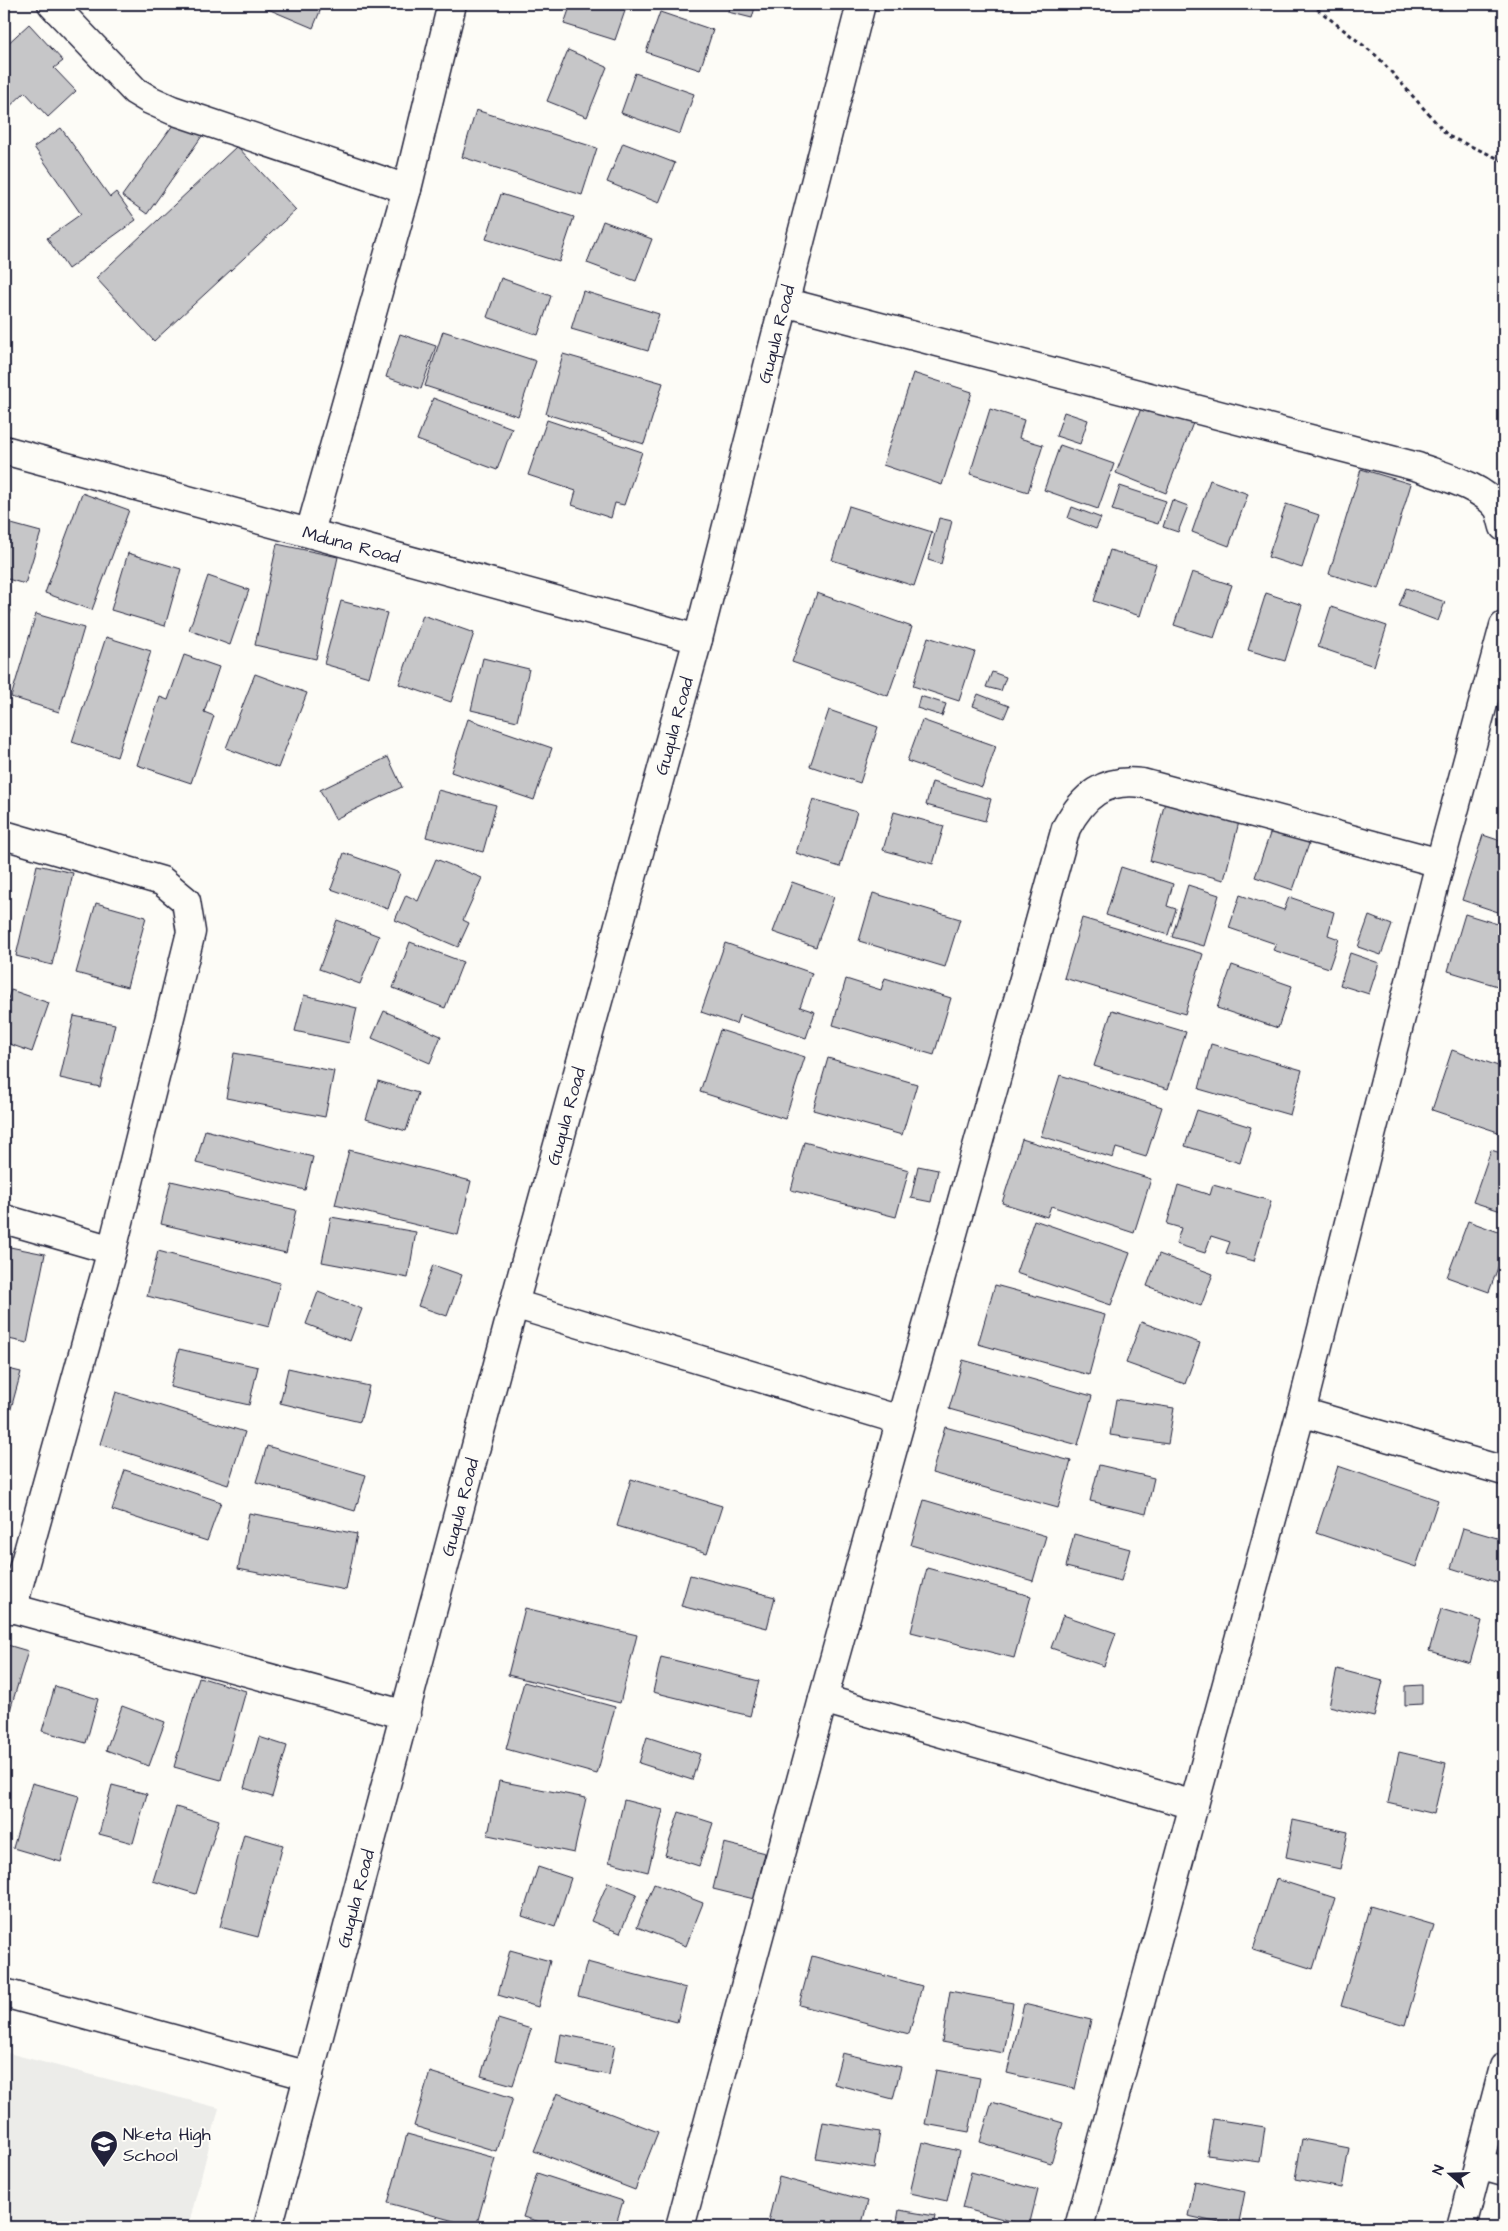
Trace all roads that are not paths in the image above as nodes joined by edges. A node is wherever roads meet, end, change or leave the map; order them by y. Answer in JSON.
{"nodes":[{"id":1,"x":52,"y":4,"type":"edge"},
{"id":2,"x":452,"y":4,"type":"edge"},
{"id":3,"x":861,"y":4,"type":"edge"},
{"id":4,"x":407,"y":189,"type":"junction"},
{"id":5,"x":784,"y":302,"type":"junction"},
{"id":6,"x":4,"y":450,"type":"edge"},
{"id":7,"x":1504,"y":527,"type":"edge"},
{"id":8,"x":310,"y":532,"type":"junction"},
{"id":9,"x":1504,"y":626,"type":"edge"},
{"id":10,"x":698,"y":639,"type":"junction"},
{"id":11,"x":4,"y":835,"type":"edge"},
{"id":12,"x":1440,"y":863,"type":"junction"},
{"id":13,"x":4,"y":1219,"type":"edge"},
{"id":14,"x":112,"y":1250,"type":"junction"},
{"id":15,"x":514,"y":1304,"type":"junction"},
{"id":16,"x":1301,"y":1412,"type":"junction"},
{"id":17,"x":900,"y":1420,"type":"junction"},
{"id":18,"x":1504,"y":1471,"type":"edge"},
{"id":19,"x":8,"y":1607,"type":"edge"},
{"id":20,"x":823,"y":1699,"type":"junction"},
{"id":21,"x":406,"y":1715,"type":"junction"},
{"id":22,"x":1194,"y":1805,"type":"junction"},
{"id":23,"x":4,"y":1993,"type":"edge"},
{"id":24,"x":1504,"y":2067,"type":"edge"},
{"id":25,"x":309,"y":2076,"type":"junction"},
{"id":26,"x":1492,"y":2168,"type":"edge"},
{"id":27,"x":268,"y":2227,"type":"edge"},
{"id":28,"x":680,"y":2227,"type":"edge"},
{"id":29,"x":1078,"y":2227,"type":"edge"},
{"id":30,"x":1462,"y":2227,"type":"edge"}],
"edges":[{"from":1,"to":4,"type":"street"},
{"from":2,"to":4,"type":"street"},
{"from":3,"to":5,"type":"street","name":"Guqula Road"},
{"from":4,"to":8,"type":"street"},
{"from":5,"to":7,"type":"street"},
{"from":5,"to":10,"type":"street","name":"Guqula Road"},
{"from":6,"to":8,"type":"street","name":"Mduna Road"},
{"from":8,"to":10,"type":"street","name":"Mduna Road"},
{"from":9,"to":12,"type":"street"},
{"from":10,"to":15,"type":"street","name":"Guqula Road"},
{"from":11,"to":14,"type":"street"},
{"from":12,"to":16,"type":"street"},
{"from":12,"to":17,"type":"street"},
{"from":13,"to":14,"type":"street"},
{"from":14,"to":19,"type":"street"},
{"from":15,"to":17,"type":"street"},
{"from":15,"to":21,"type":"street","name":"Guqula Road"},
{"from":16,"to":18,"type":"street"},
{"from":16,"to":22,"type":"street"},
{"from":17,"to":20,"type":"street"},
{"from":19,"to":21,"type":"street"},
{"from":20,"to":22,"type":"street"},
{"from":20,"to":28,"type":"street"},
{"from":21,"to":25,"type":"street","name":"Guqula Road"},
{"from":22,"to":29,"type":"street"},
{"from":23,"to":25,"type":"street"},
{"from":24,"to":26,"type":"street"},
{"from":25,"to":27,"type":"street","name":"Guqula Road"},
{"from":26,"to":30,"type":"street"}]}
